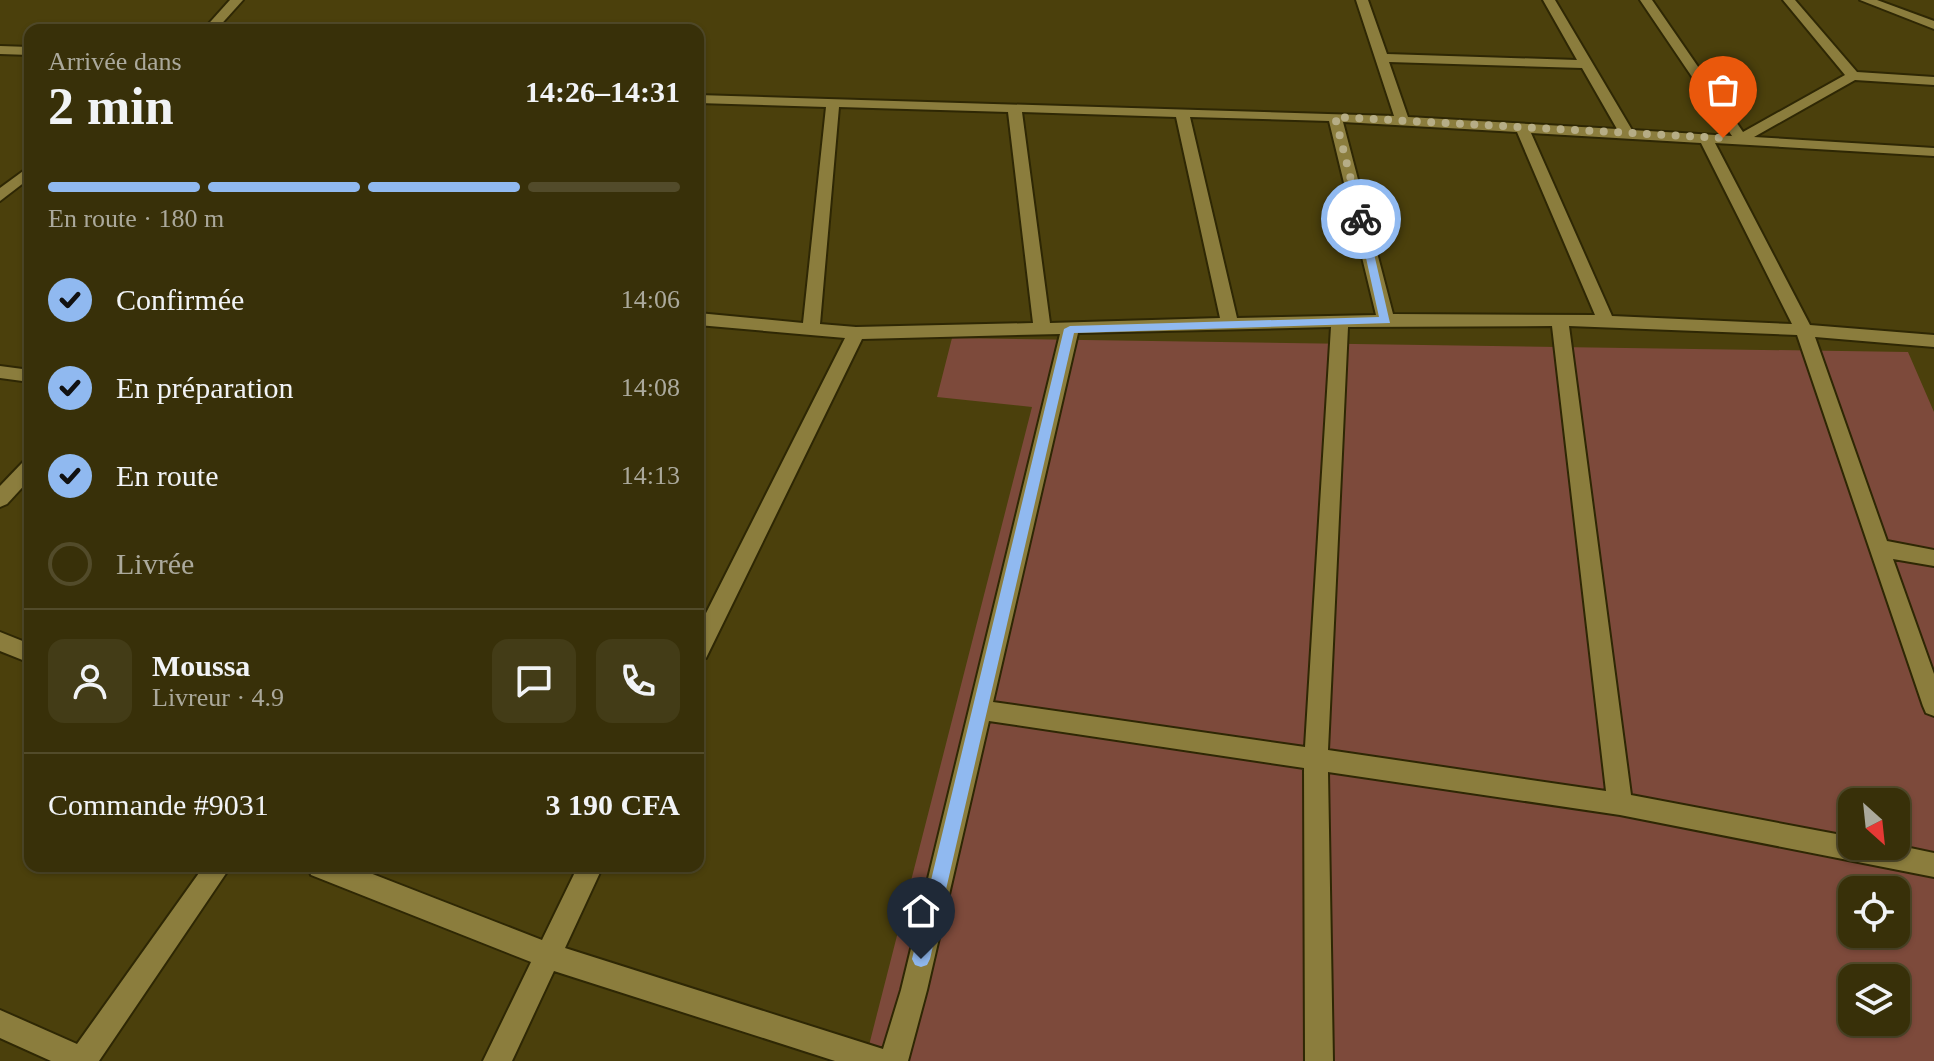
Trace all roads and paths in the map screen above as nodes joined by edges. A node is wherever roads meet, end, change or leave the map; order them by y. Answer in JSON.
{"nodes":[{"id":1,"x":237,"y":0,"type":"edge"},
{"id":2,"x":1362,"y":0,"type":"edge"},
{"id":3,"x":1549,"y":0,"type":"edge"},
{"id":4,"x":1646,"y":0,"type":"edge"},
{"id":5,"x":1789,"y":0,"type":"edge"},
{"id":6,"x":1866,"y":0,"type":"edge"},
{"id":7,"x":215,"y":24,"type":"edge"},
{"id":8,"x":1934,"y":25,"type":"edge"},
{"id":9,"x":0,"y":50,"type":"edge"},
{"id":10,"x":24,"y":51,"type":"edge"},
{"id":11,"x":1384,"y":58,"type":"junction"},
{"id":12,"x":1588,"y":64,"type":"junction"},
{"id":13,"x":1853,"y":76,"type":"junction"},
{"id":14,"x":1934,"y":81,"type":"edge"},
{"id":15,"x":704,"y":99,"type":"edge"},
{"id":16,"x":833,"y":102,"type":"junction"},
{"id":17,"x":1014,"y":107,"type":"junction"},
{"id":18,"x":1182,"y":112,"type":"junction"},
{"id":19,"x":1335,"y":117,"type":"junction"},
{"id":20,"x":1402,"y":120,"type":"junction"},
{"id":21,"x":1521,"y":126,"type":"junction"},
{"id":22,"x":1626,"y":132,"type":"junction"},
{"id":23,"x":1705,"y":137,"type":"junction"},
{"id":24,"x":1741,"y":139,"type":"junction"},
{"id":25,"x":1934,"y":152,"type":"edge"},
{"id":26,"x":24,"y":176,"type":"edge"},
{"id":27,"x":0,"y":196,"type":"edge"},
{"id":28,"x":704,"y":320,"type":"edge"},
{"id":29,"x":1386,"y":320,"type":"junction"},
{"id":30,"x":1560,"y":321,"type":"junction"},
{"id":31,"x":1606,"y":321,"type":"junction"},
{"id":32,"x":1340,"y":322,"type":"junction"},
{"id":33,"x":1230,"y":326,"type":"junction"},
{"id":34,"x":811,"y":329,"type":"junction"},
{"id":35,"x":1070,"y":329,"type":"junction"},
{"id":36,"x":1042,"y":330,"type":"junction"},
{"id":37,"x":1804,"y":330,"type":"junction"},
{"id":38,"x":856,"y":333,"type":"junction"},
{"id":39,"x":1934,"y":341,"type":"edge"},
{"id":40,"x":0,"y":372,"type":"edge"},
{"id":41,"x":24,"y":375,"type":"edge"},
{"id":42,"x":24,"y":473,"type":"edge"},
{"id":43,"x":0,"y":499,"type":"edge"},
{"id":44,"x":1879,"y":548,"type":"junction"},
{"id":45,"x":1934,"y":558,"type":"edge"},
{"id":46,"x":704,"y":639,"type":"edge"},
{"id":47,"x":0,"y":641,"type":"edge"},
{"id":48,"x":24,"y":651,"type":"edge"},
{"id":49,"x":1934,"y":706,"type":"edge"},
{"id":50,"x":980,"y":710,"type":"junction"},
{"id":51,"x":1316,"y":760,"type":"junction"},
{"id":52,"x":1620,"y":804,"type":"junction"},
{"id":53,"x":1934,"y":865,"type":"edge"},
{"id":54,"x":215,"y":872,"type":"edge"},
{"id":55,"x":335,"y":872,"type":"edge"},
{"id":56,"x":588,"y":872,"type":"edge"},
{"id":57,"x":547,"y":955,"type":"junction"},
{"id":58,"x":0,"y":1024,"type":"edge"},
{"id":59,"x":82,"y":1061,"type":"edge"},
{"id":60,"x":497,"y":1061,"type":"edge"},
{"id":61,"x":878,"y":1061,"type":"edge"},
{"id":62,"x":894,"y":1061,"type":"edge"},
{"id":63,"x":1319,"y":1061,"type":"edge"}],
"edges":[{"from":1,"to":7,"type":"street"},
{"from":2,"to":11,"type":"street"},
{"from":3,"to":12,"type":"street"},
{"from":4,"to":24,"type":"street"},
{"from":5,"to":13,"type":"street"},
{"from":6,"to":8,"type":"street"},
{"from":9,"to":10,"type":"street"},
{"from":11,"to":12,"type":"street"},
{"from":11,"to":20,"type":"street"},
{"from":12,"to":22,"type":"street"},
{"from":13,"to":14,"type":"street"},
{"from":13,"to":24,"type":"street"},
{"from":15,"to":16,"type":"street"},
{"from":16,"to":17,"type":"street"},
{"from":16,"to":34,"type":"street"},
{"from":17,"to":18,"type":"street"},
{"from":17,"to":36,"type":"street"},
{"from":18,"to":19,"type":"street"},
{"from":18,"to":33,"type":"street"},
{"from":19,"to":20,"type":"street"},
{"from":19,"to":29,"type":"street"},
{"from":20,"to":21,"type":"street"},
{"from":21,"to":22,"type":"street"},
{"from":21,"to":31,"type":"street"},
{"from":22,"to":23,"type":"street"},
{"from":23,"to":24,"type":"street"},
{"from":23,"to":37,"type":"street"},
{"from":24,"to":25,"type":"street"},
{"from":26,"to":27,"type":"street"},
{"from":28,"to":34,"type":"street"},
{"from":29,"to":30,"type":"street"},
{"from":29,"to":32,"type":"street"},
{"from":30,"to":31,"type":"street"},
{"from":30,"to":52,"type":"street"},
{"from":31,"to":37,"type":"street"},
{"from":32,"to":33,"type":"street"},
{"from":32,"to":51,"type":"street"},
{"from":33,"to":35,"type":"street"},
{"from":34,"to":38,"type":"street"},
{"from":35,"to":36,"type":"street"},
{"from":35,"to":50,"type":"street"},
{"from":36,"to":38,"type":"street"},
{"from":37,"to":39,"type":"street"},
{"from":37,"to":44,"type":"street"},
{"from":38,"to":46,"type":"street"},
{"from":40,"to":41,"type":"street"},
{"from":42,"to":43,"type":"street"},
{"from":44,"to":45,"type":"street"},
{"from":44,"to":49,"type":"street"},
{"from":47,"to":48,"type":"street"},
{"from":50,"to":51,"type":"street"},
{"from":50,"to":62,"type":"street"},
{"from":51,"to":52,"type":"street"},
{"from":51,"to":63,"type":"street"},
{"from":52,"to":53,"type":"street"},
{"from":54,"to":59,"type":"street"},
{"from":55,"to":57,"type":"street"},
{"from":56,"to":57,"type":"street"},
{"from":57,"to":60,"type":"street"},
{"from":57,"to":61,"type":"street"},
{"from":58,"to":59,"type":"street"}]}
